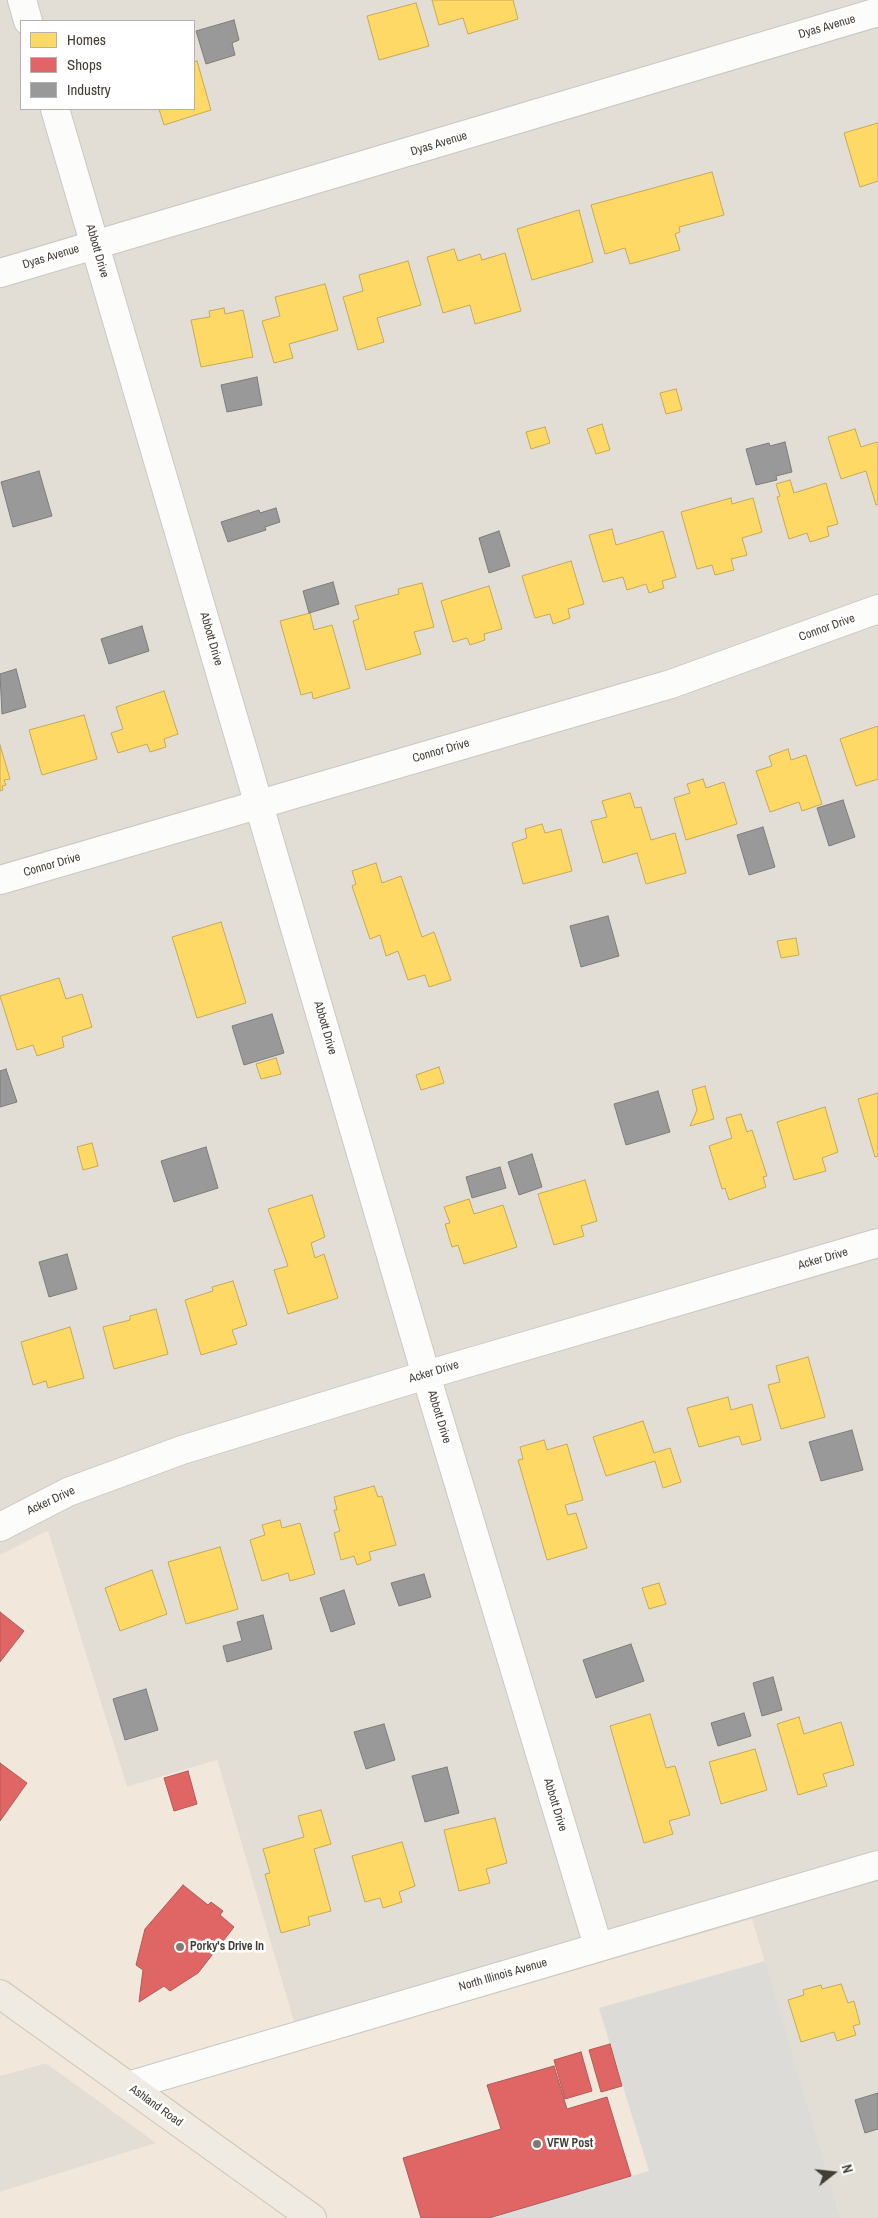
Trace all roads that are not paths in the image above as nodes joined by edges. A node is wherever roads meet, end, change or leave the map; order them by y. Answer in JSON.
{"nodes":[{"id":1,"x":22,"y":0,"type":"edge"},
{"id":2,"x":878,"y":12,"type":"edge"},
{"id":3,"x":28,"y":20,"type":"edge"},
{"id":4,"x":55,"y":110,"type":"edge"},
{"id":5,"x":96,"y":244,"type":"junction"},
{"id":6,"x":0,"y":273,"type":"edge"},
{"id":7,"x":878,"y":609,"type":"edge"},
{"id":8,"x":259,"y":804,"type":"junction"},
{"id":9,"x":0,"y":880,"type":"edge"},
{"id":10,"x":878,"y":1243,"type":"edge"},
{"id":11,"x":426,"y":1375,"type":"junction"},
{"id":12,"x":0,"y":1527,"type":"edge"},
{"id":13,"x":878,"y":1865,"type":"edge"},
{"id":14,"x":598,"y":1946,"type":"junction"},
{"id":15,"x":0,"y":1994,"type":"edge"},
{"id":16,"x":128,"y":2086,"type":"junction"},
{"id":17,"x":312,"y":2218,"type":"edge"}],
"edges":[{"from":1,"to":3,"type":"street"},
{"from":2,"to":5,"type":"street","name":"Dyas Avenue"},
{"from":4,"to":5,"type":"street","name":"Abbott Drive"},
{"from":5,"to":6,"type":"street","name":"Dyas Avenue"},
{"from":5,"to":8,"type":"street","name":"Abbott Drive"},
{"from":7,"to":8,"type":"street","name":"Connor Drive"},
{"from":8,"to":9,"type":"street","name":"Connor Drive"},
{"from":8,"to":11,"type":"street","name":"Abbott Drive"},
{"from":10,"to":11,"type":"street","name":"Acker Drive"},
{"from":11,"to":12,"type":"street","name":"Acker Drive"},
{"from":11,"to":14,"type":"street","name":"Abbott Drive"},
{"from":13,"to":14,"type":"street","name":"North Illinois Avenue"},
{"from":14,"to":16,"type":"street","name":"North Illinois Avenue"},
{"from":15,"to":16,"type":"main road","name":"Ashland Road"},
{"from":16,"to":17,"type":"main road","name":"Ashland Road"}]}
